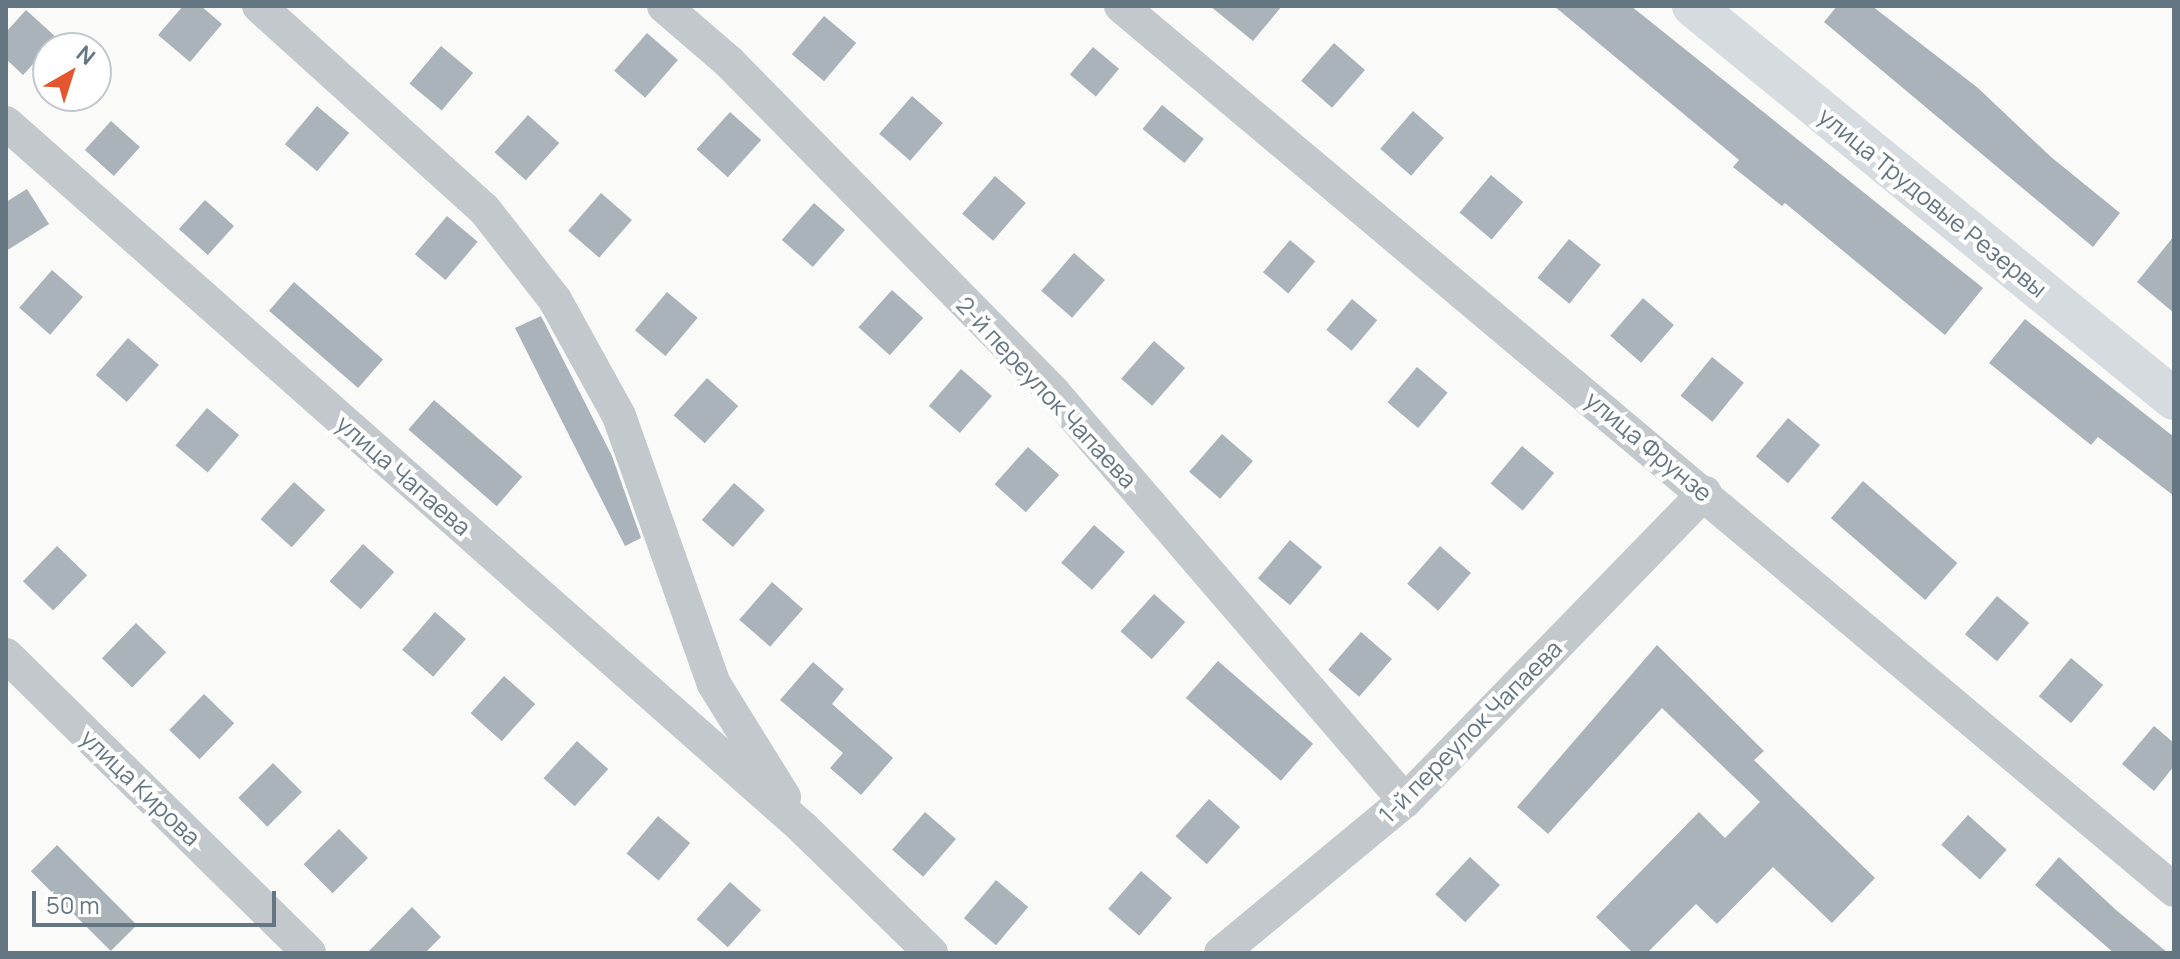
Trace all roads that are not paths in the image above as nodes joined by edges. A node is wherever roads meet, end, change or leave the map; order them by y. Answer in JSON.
{"nodes":[{"id":1,"x":259,"y":6,"type":"edge"},
{"id":2,"x":664,"y":6,"type":"edge"},
{"id":3,"x":1121,"y":6,"type":"edge"},
{"id":4,"x":1693,"y":6,"type":"edge"},
{"id":5,"x":6,"y":123,"type":"edge"},
{"id":6,"x":2174,"y":399,"type":"edge"},
{"id":7,"x":1705,"y":493,"type":"junction"},
{"id":8,"x":6,"y":655,"type":"edge"},
{"id":9,"x":1405,"y":801,"type":"junction"},
{"id":10,"x":803,"y":828,"type":"junction"},
{"id":11,"x":2174,"y":890,"type":"edge"},
{"id":12,"x":309,"y":953,"type":"edge"},
{"id":13,"x":931,"y":953,"type":"edge"},
{"id":14,"x":1221,"y":953,"type":"edge"}],
"edges":[{"from":1,"to":10,"type":"street","name":"улица Чапаева"},
{"from":2,"to":9,"type":"street","name":"2-й переулок Чапаева"},
{"from":3,"to":7,"type":"street","name":"улица Фрунзе"},
{"from":4,"to":6,"type":"main road","name":"улица Трудовые Резервы"},
{"from":5,"to":10,"type":"street","name":"улица Чапаева"},
{"from":7,"to":9,"type":"street","name":"1-й переулок Чапаева"},
{"from":7,"to":11,"type":"street","name":"улица Фрунзе"},
{"from":8,"to":12,"type":"street","name":"улица Кирова"},
{"from":9,"to":14,"type":"street","name":"1-й переулок Чапаева"},
{"from":10,"to":13,"type":"street","name":"улица Чапаева"}]}
